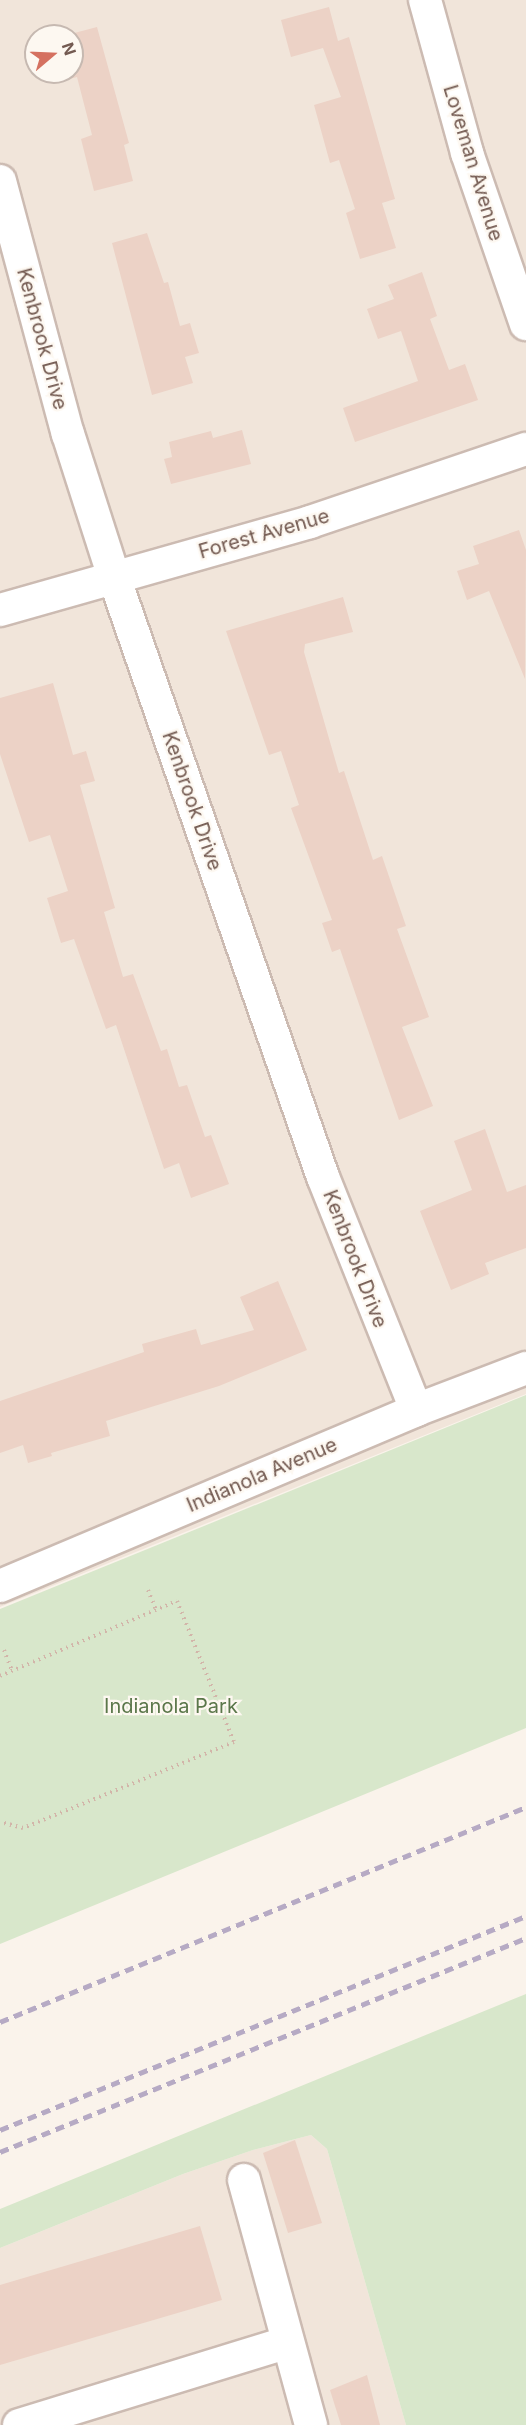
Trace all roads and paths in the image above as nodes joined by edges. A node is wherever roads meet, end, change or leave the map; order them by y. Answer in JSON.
{"nodes":[{"id":1,"x":425,"y":0,"type":"edge"},
{"id":2,"x":0,"y":181,"type":"edge"},
{"id":3,"x":526,"y":324,"type":"edge"},
{"id":4,"x":526,"y":449,"type":"edge"},
{"id":5,"x":114,"y":577,"type":"junction"},
{"id":6,"x":0,"y":610,"type":"edge"},
{"id":7,"x":526,"y":1368,"type":"edge"},
{"id":8,"x":416,"y":1410,"type":"junction"},
{"id":9,"x":0,"y":1586,"type":"edge"},
{"id":10,"x":148,"y":1590,"type":"dead end"},
{"id":11,"x":156,"y":1610,"type":"junction"},
{"id":12,"x":4,"y":1650,"type":"dead end"},
{"id":13,"x":12,"y":1671,"type":"junction"},
{"id":14,"x":0,"y":1676,"type":"edge"},
{"id":15,"x":0,"y":1822,"type":"edge"},
{"id":16,"x":244,"y":2180,"type":"dead end"},
{"id":17,"x":286,"y":2343,"type":"junction"},
{"id":18,"x":19,"y":2425,"type":"edge"},
{"id":19,"x":311,"y":2425,"type":"edge"}],
"edges":[{"from":1,"to":3,"type":"street","name":"Loveman Avenue"},
{"from":2,"to":5,"type":"street","name":"Kenbrook Drive"},
{"from":4,"to":5,"type":"street","name":"Forest Avenue"},
{"from":5,"to":6,"type":"street","name":"Forest Avenue"},
{"from":5,"to":8,"type":"street","name":"Kenbrook Drive"},
{"from":7,"to":8,"type":"street","name":"Indianola Avenue"},
{"from":8,"to":9,"type":"street","name":"Indianola Avenue"},
{"from":10,"to":11,"type":"path"},
{"from":11,"to":13,"type":"path"},
{"from":11,"to":15,"type":"path"},
{"from":12,"to":13,"type":"path"},
{"from":13,"to":14,"type":"path"},
{"from":16,"to":17,"type":"street"},
{"from":17,"to":18,"type":"street"},
{"from":17,"to":19,"type":"street"}]}
